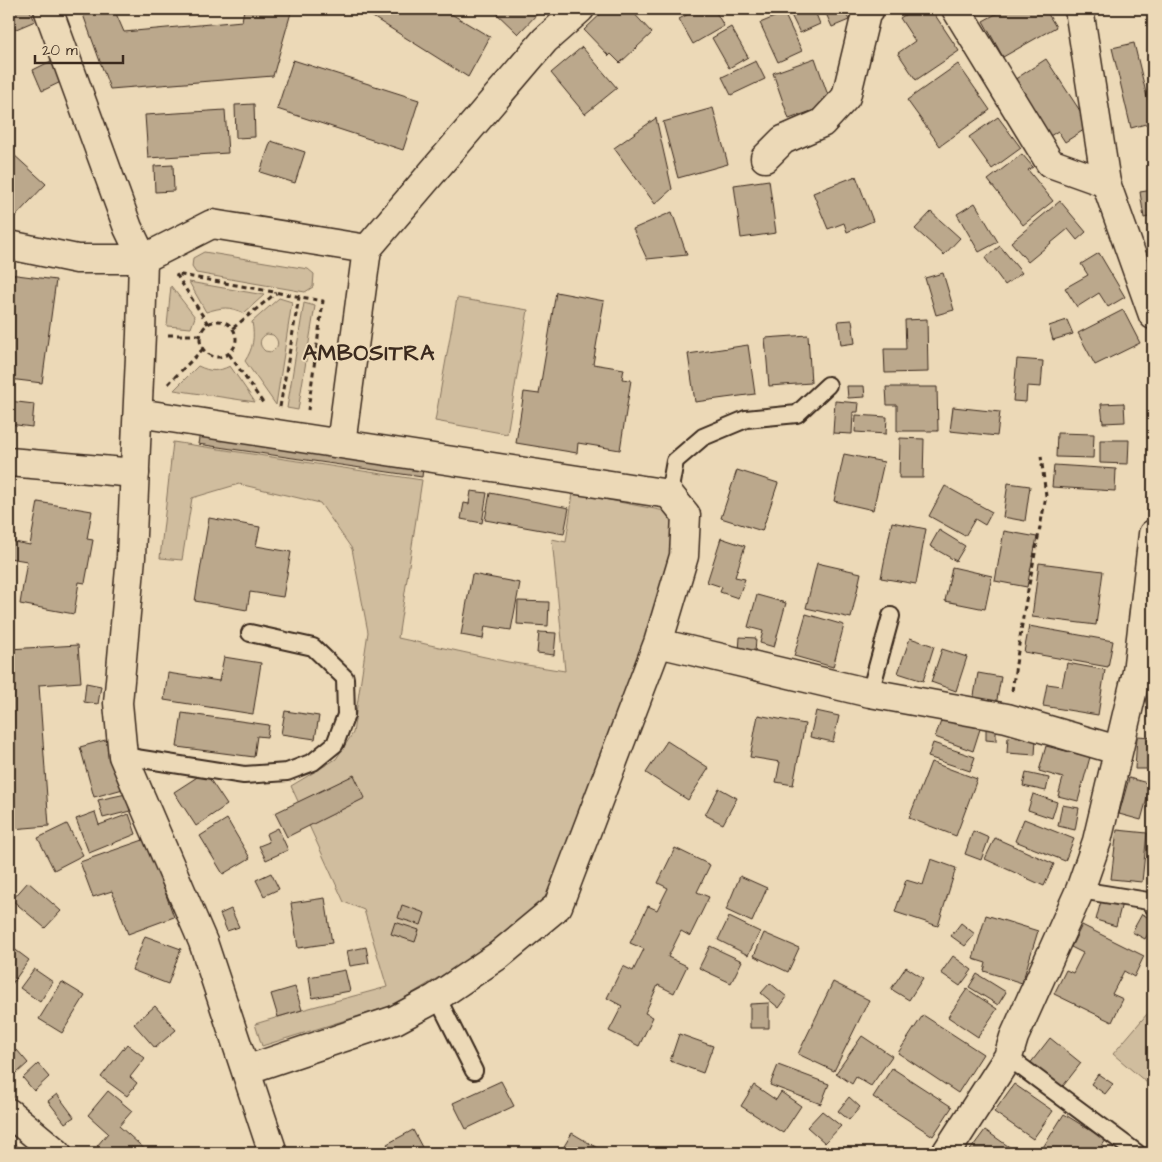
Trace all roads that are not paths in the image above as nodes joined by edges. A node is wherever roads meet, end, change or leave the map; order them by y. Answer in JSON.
{"nodes":[{"id":1,"x":48,"y":9,"type":"edge"},
{"id":2,"x":580,"y":9,"type":"edge"},
{"id":3,"x":870,"y":9,"type":"edge"},
{"id":4,"x":956,"y":9,"type":"edge"},
{"id":5,"x":1079,"y":9,"type":"edge"},
{"id":6,"x":765,"y":158,"type":"dead end"},
{"id":7,"x":1106,"y":183,"type":"junction"},
{"id":8,"x":9,"y":245,"type":"edge"},
{"id":9,"x":367,"y":249,"type":"junction"},
{"id":10,"x":143,"y":260,"type":"junction"},
{"id":11,"x":1153,"y":315,"type":"edge"},
{"id":12,"x":828,"y":385,"type":"dead end"},
{"id":13,"x":138,"y":413,"type":"junction"},
{"id":14,"x":341,"y":444,"type":"junction"},
{"id":15,"x":9,"y":462,"type":"edge"},
{"id":16,"x":135,"y":473,"type":"junction"},
{"id":17,"x":669,"y":494,"type":"junction"},
{"id":18,"x":1153,"y":534,"type":"edge"},
{"id":19,"x":891,"y":616,"type":"dead end"},
{"id":20,"x":250,"y":633,"type":"dead end"},
{"id":21,"x":658,"y":643,"type":"junction"},
{"id":22,"x":1145,"y":674,"type":"edge"},
{"id":23,"x":870,"y":693,"type":"junction"},
{"id":24,"x":1117,"y":750,"type":"junction"},
{"id":25,"x":123,"y":756,"type":"junction"},
{"id":26,"x":1080,"y":890,"type":"junction"},
{"id":27,"x":1153,"y":906,"type":"edge"},
{"id":28,"x":434,"y":999,"type":"junction"},
{"id":29,"x":1008,"y":1057,"type":"junction"},
{"id":30,"x":246,"y":1070,"type":"junction"},
{"id":31,"x":474,"y":1071,"type":"dead end"},
{"id":32,"x":9,"y":1113,"type":"edge"},
{"id":33,"x":57,"y":1153,"type":"edge"},
{"id":34,"x":273,"y":1153,"type":"edge"},
{"id":35,"x":946,"y":1153,"type":"edge"},
{"id":36,"x":1137,"y":1153,"type":"edge"}],
"edges":[{"from":1,"to":10,"type":"street"},
{"from":2,"to":9,"type":"street"},
{"from":3,"to":6,"type":"street"},
{"from":4,"to":7,"type":"street"},
{"from":5,"to":7,"type":"street"},
{"from":7,"to":11,"type":"street"},
{"from":8,"to":10,"type":"street"},
{"from":9,"to":10,"type":"street"},
{"from":9,"to":14,"type":"street"},
{"from":10,"to":13,"type":"street"},
{"from":12,"to":17,"type":"lane"},
{"from":13,"to":14,"type":"street"},
{"from":13,"to":16,"type":"street"},
{"from":14,"to":17,"type":"street"},
{"from":15,"to":16,"type":"street"},
{"from":16,"to":25,"type":"street"},
{"from":17,"to":21,"type":"street"},
{"from":18,"to":22,"type":"street"},
{"from":19,"to":23,"type":"lane"},
{"from":20,"to":25,"type":"lane"},
{"from":21,"to":23,"type":"street"},
{"from":21,"to":28,"type":"street"},
{"from":22,"to":24,"type":"street"},
{"from":23,"to":24,"type":"street"},
{"from":24,"to":26,"type":"street"},
{"from":25,"to":30,"type":"street"},
{"from":26,"to":27,"type":"lane"},
{"from":26,"to":29,"type":"street"},
{"from":28,"to":30,"type":"street"},
{"from":28,"to":31,"type":"lane"},
{"from":29,"to":35,"type":"street"},
{"from":29,"to":36,"type":"lane"},
{"from":30,"to":34,"type":"street"},
{"from":32,"to":33,"type":"street"}]}
